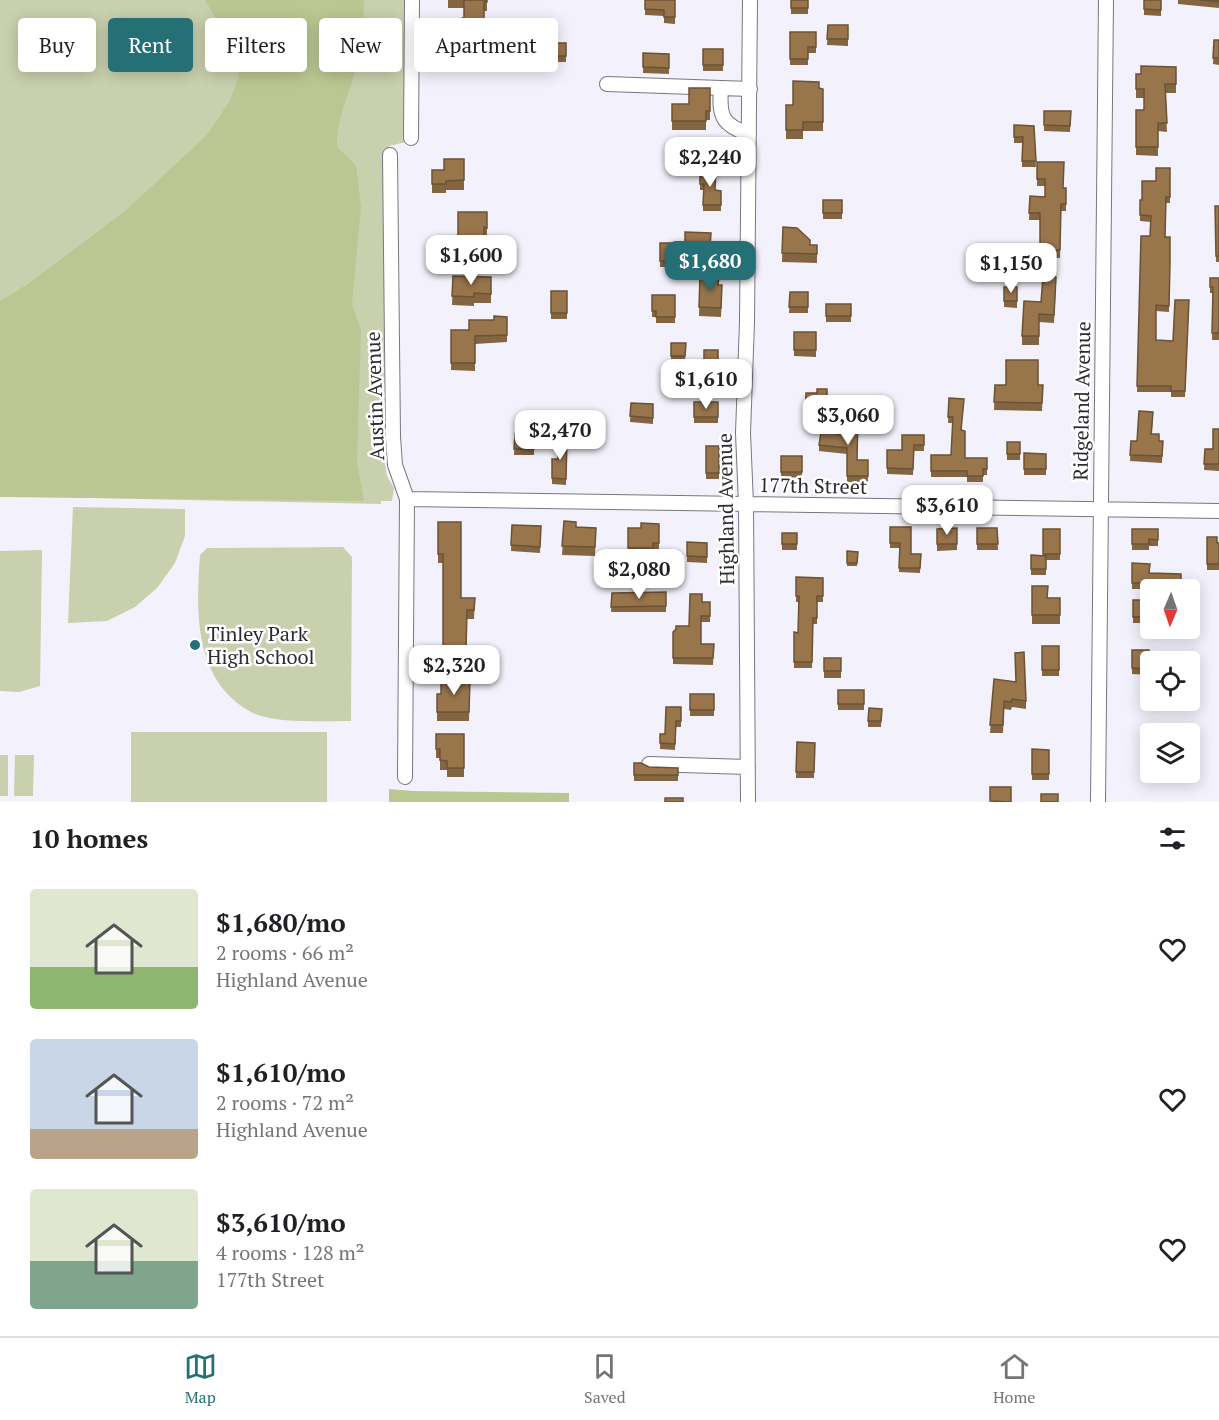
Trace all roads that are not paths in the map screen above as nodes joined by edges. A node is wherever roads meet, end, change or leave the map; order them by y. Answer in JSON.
{"nodes":[{"id":1,"x":412,"y":0,"type":"edge"},
{"id":2,"x":750,"y":0,"type":"edge"},
{"id":3,"x":1106,"y":0,"type":"edge"},
{"id":4,"x":607,"y":84,"type":"dead end"},
{"id":5,"x":721,"y":87,"type":"junction"},
{"id":6,"x":750,"y":89,"type":"junction"},
{"id":7,"x":749,"y":134,"type":"junction"},
{"id":8,"x":411,"y":138,"type":"dead end"},
{"id":9,"x":390,"y":155,"type":"dead end"},
{"id":10,"x":407,"y":499,"type":"junction"},
{"id":11,"x":747,"y":504,"type":"junction"},
{"id":12,"x":1101,"y":510,"type":"junction"},
{"id":13,"x":1219,"y":512,"type":"edge"},
{"id":14,"x":649,"y":764,"type":"edge"},
{"id":15,"x":748,"y":767,"type":"junction"},
{"id":16,"x":405,"y":777,"type":"dead end"},
{"id":17,"x":748,"y":802,"type":"edge"},
{"id":18,"x":1098,"y":802,"type":"edge"}],
"edges":[{"from":1,"to":8,"type":"street"},
{"from":2,"to":6,"type":"street","name":"Highland Avenue"},
{"from":3,"to":12,"type":"street","name":"Ridgeland Avenue"},
{"from":4,"to":5,"type":"street"},
{"from":5,"to":6,"type":"street"},
{"from":5,"to":7,"type":"street"},
{"from":6,"to":7,"type":"street","name":"Highland Avenue"},
{"from":7,"to":11,"type":"street","name":"Highland Avenue"},
{"from":9,"to":10,"type":"street","name":"Austin Avenue"},
{"from":10,"to":11,"type":"street","name":"177th Street"},
{"from":10,"to":16,"type":"street","name":"Austin Avenue"},
{"from":11,"to":12,"type":"street","name":"177th Street"},
{"from":11,"to":15,"type":"street","name":"Highland Avenue"},
{"from":12,"to":13,"type":"street","name":"177th Street"},
{"from":12,"to":18,"type":"street","name":"Ridgeland Avenue"},
{"from":14,"to":15,"type":"street"},
{"from":15,"to":17,"type":"street","name":"Highland Avenue"}]}
